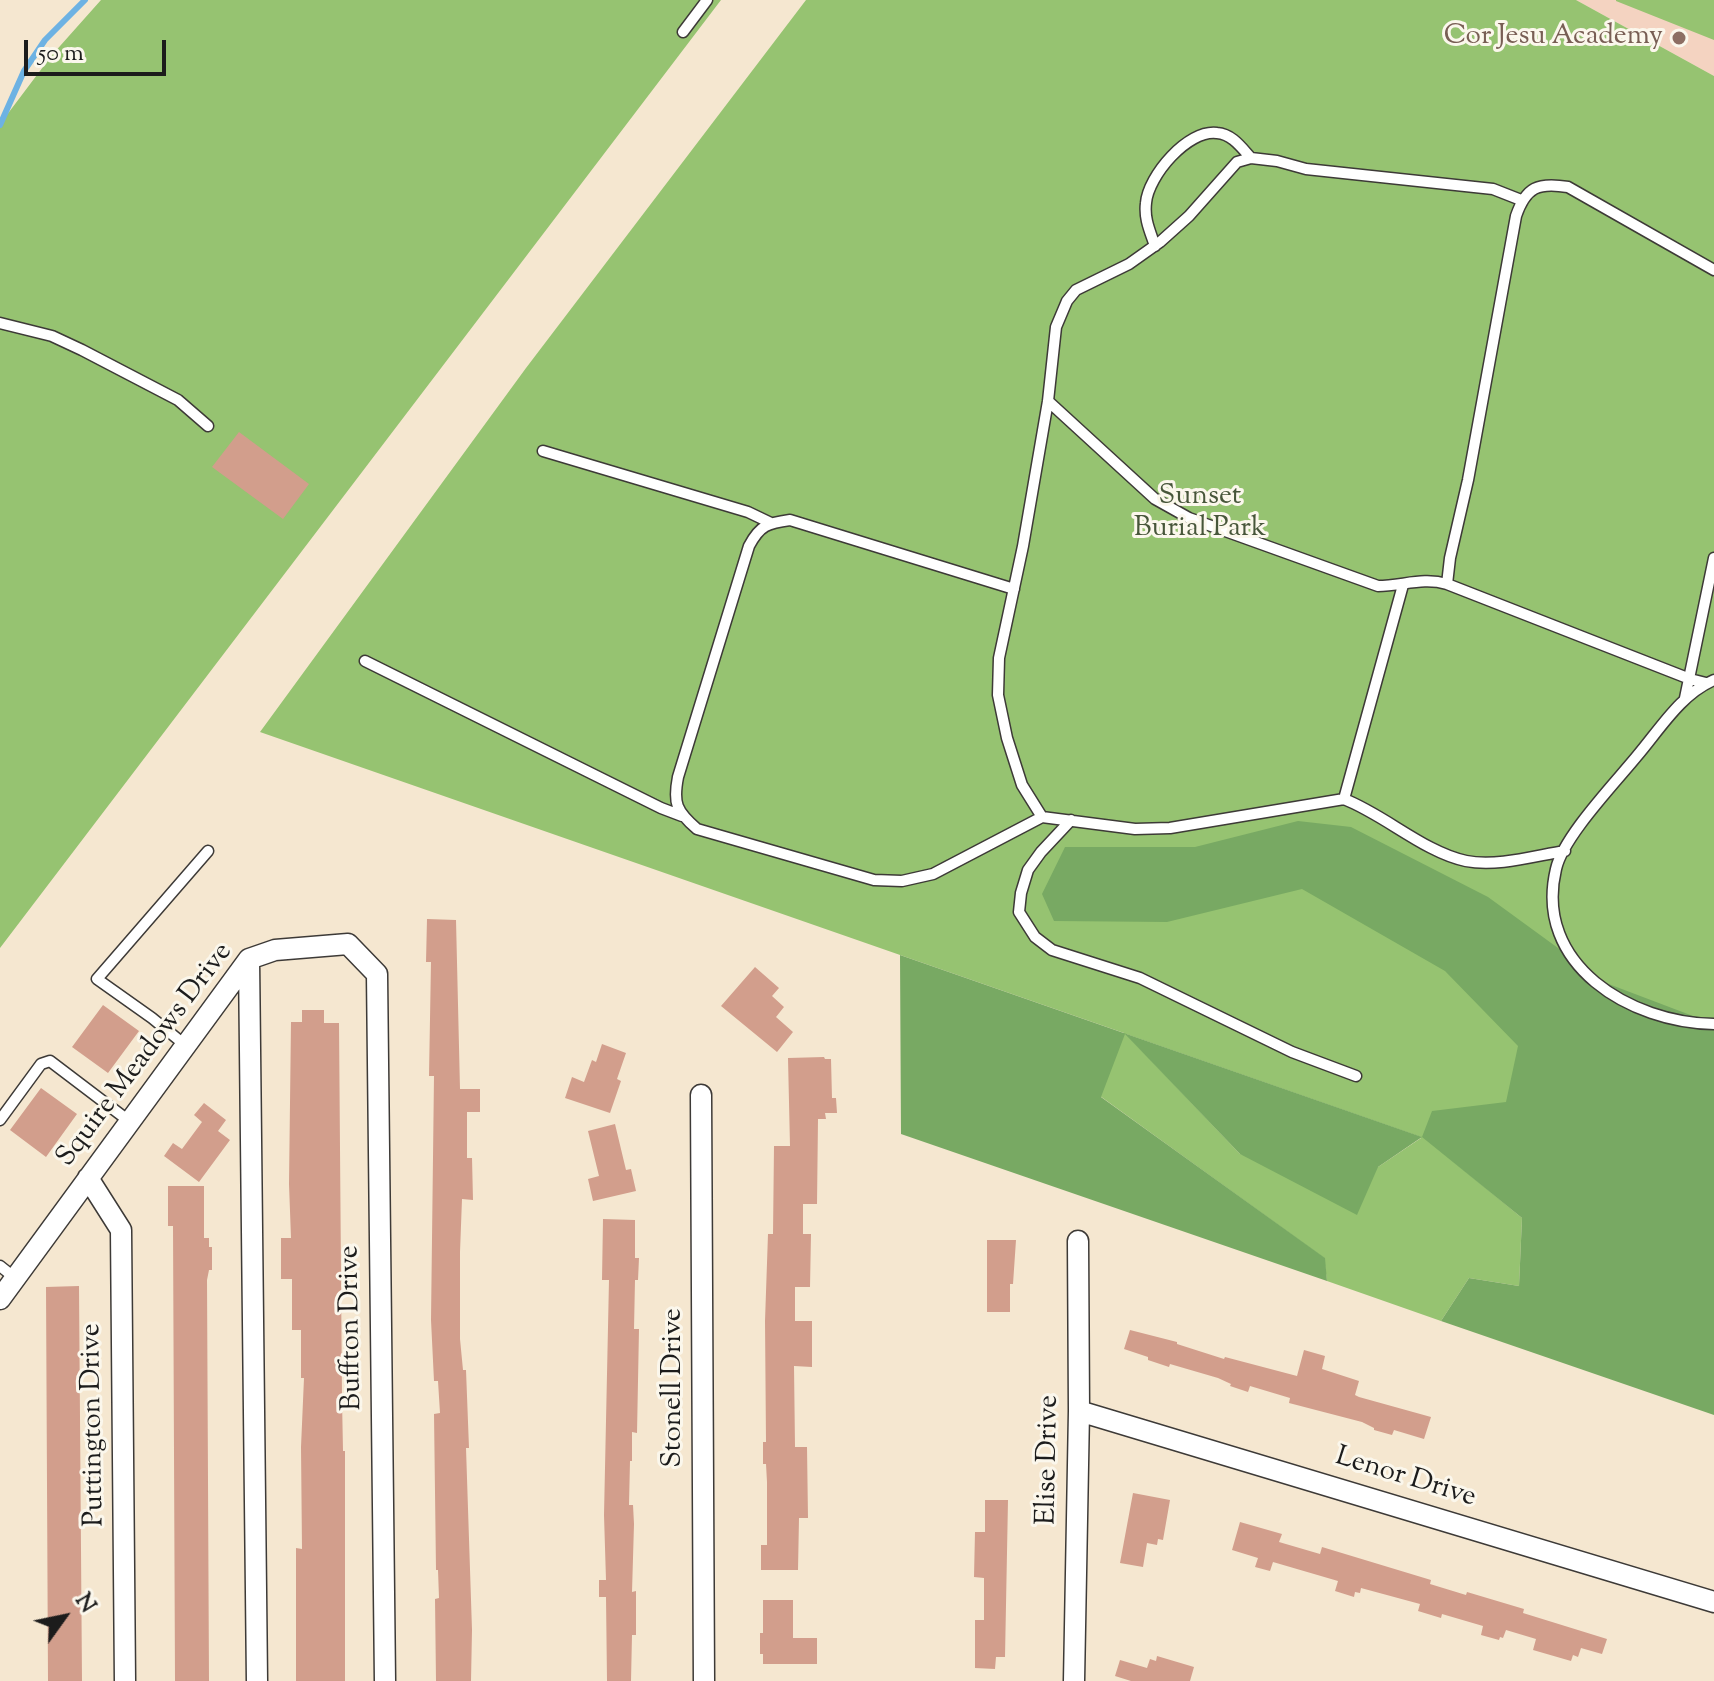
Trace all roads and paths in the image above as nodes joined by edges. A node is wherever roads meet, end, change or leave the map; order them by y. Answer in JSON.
{"nodes":[{"id":1,"x":707,"y":0,"type":"edge"},
{"id":2,"x":683,"y":32,"type":"dead end"},
{"id":3,"x":1251,"y":158,"type":"junction"},
{"id":4,"x":1521,"y":200,"type":"junction"},
{"id":5,"x":1155,"y":246,"type":"junction"},
{"id":6,"x":1714,"y":270,"type":"edge"},
{"id":7,"x":0,"y":322,"type":"edge"},
{"id":8,"x":1048,"y":401,"type":"junction"},
{"id":9,"x":208,"y":426,"type":"dead end"},
{"id":10,"x":543,"y":451,"type":"dead end"},
{"id":11,"x":771,"y":523,"type":"junction"},
{"id":12,"x":1714,"y":558,"type":"edge"},
{"id":13,"x":1447,"y":584,"type":"junction"},
{"id":14,"x":1403,"y":585,"type":"junction"},
{"id":15,"x":1014,"y":589,"type":"junction"},
{"id":16,"x":1710,"y":603,"type":"edge"},
{"id":17,"x":365,"y":661,"type":"dead end"},
{"id":18,"x":1690,"y":679,"type":"junction"},
{"id":19,"x":1710,"y":681,"type":"edge"},
{"id":20,"x":1685,"y":698,"type":"junction"},
{"id":21,"x":1344,"y":799,"type":"junction"},
{"id":22,"x":682,"y":816,"type":"junction"},
{"id":23,"x":1042,"y":817,"type":"junction"},
{"id":24,"x":1071,"y":820,"type":"junction"},
{"id":25,"x":208,"y":851,"type":"dead end"},
{"id":26,"x":1565,"y":851,"type":"junction"},
{"id":27,"x":249,"y":959,"type":"junction"},
{"id":28,"x":377,"y":974,"type":"joint"},
{"id":29,"x":1714,"y":1024,"type":"edge"},
{"id":30,"x":185,"y":1045,"type":"junction"},
{"id":31,"x":1356,"y":1076,"type":"dead end"},
{"id":32,"x":701,"y":1095,"type":"dead end"},
{"id":33,"x":0,"y":1120,"type":"edge"},
{"id":34,"x":129,"y":1121,"type":"junction"},
{"id":35,"x":88,"y":1178,"type":"junction"},
{"id":36,"x":1078,"y":1241,"type":"dead end"},
{"id":37,"x":8,"y":1272,"type":"edge"},
{"id":38,"x":0,"y":1299,"type":"edge"},
{"id":39,"x":1079,"y":1411,"type":"junction"},
{"id":40,"x":1714,"y":1602,"type":"edge"},
{"id":41,"x":125,"y":1681,"type":"edge"},
{"id":42,"x":257,"y":1681,"type":"edge"},
{"id":43,"x":385,"y":1681,"type":"edge"},
{"id":44,"x":704,"y":1681,"type":"edge"},
{"id":45,"x":1074,"y":1681,"type":"edge"}],
"edges":[{"from":1,"to":2,"type":"lane"},
{"from":3,"to":4,"type":"lane"},
{"from":3,"to":5,"type":"lane"},
{"from":3,"to":5,"type":"lane"},
{"from":4,"to":6,"type":"lane"},
{"from":4,"to":13,"type":"lane"},
{"from":5,"to":8,"type":"lane"},
{"from":7,"to":9,"type":"lane"},
{"from":8,"to":14,"type":"lane"},
{"from":8,"to":15,"type":"lane"},
{"from":10,"to":11,"type":"lane"},
{"from":11,"to":15,"type":"lane"},
{"from":11,"to":22,"type":"lane"},
{"from":12,"to":16,"type":"lane"},
{"from":13,"to":14,"type":"lane"},
{"from":13,"to":18,"type":"lane"},
{"from":14,"to":21,"type":"lane"},
{"from":15,"to":23,"type":"lane"},
{"from":16,"to":18,"type":"lane"},
{"from":17,"to":22,"type":"lane"},
{"from":18,"to":19,"type":"lane"},
{"from":18,"to":20,"type":"lane"},
{"from":19,"to":20,"type":"lane"},
{"from":20,"to":26,"type":"lane"},
{"from":21,"to":24,"type":"lane"},
{"from":21,"to":26,"type":"lane"},
{"from":22,"to":23,"type":"lane"},
{"from":23,"to":24,"type":"lane"},
{"from":24,"to":31,"type":"lane"},
{"from":25,"to":30,"type":"lane"},
{"from":26,"to":29,"type":"lane"},
{"from":27,"to":28,"type":"street","name":"Squire Meadows Drive"},
{"from":27,"to":30,"type":"street","name":"Squire Meadows Drive"},
{"from":27,"to":42,"type":"street"},
{"from":28,"to":43,"type":"street","name":"Buffton Drive"},
{"from":30,"to":34,"type":"street","name":"Squire Meadows Drive"},
{"from":32,"to":44,"type":"street","name":"Stonell Drive"},
{"from":33,"to":34,"type":"lane"},
{"from":34,"to":35,"type":"street","name":"Squire Meadows Drive"},
{"from":35,"to":37,"type":"street","name":"Squire Meadows Drive"},
{"from":35,"to":41,"type":"street","name":"Puttington Drive"},
{"from":36,"to":39,"type":"street","name":"Elise Drive"},
{"from":37,"to":38,"type":"street","name":"Squire Meadows Drive"},
{"from":39,"to":40,"type":"street","name":"Lenor Drive"},
{"from":39,"to":45,"type":"street","name":"Elise Drive"}]}
